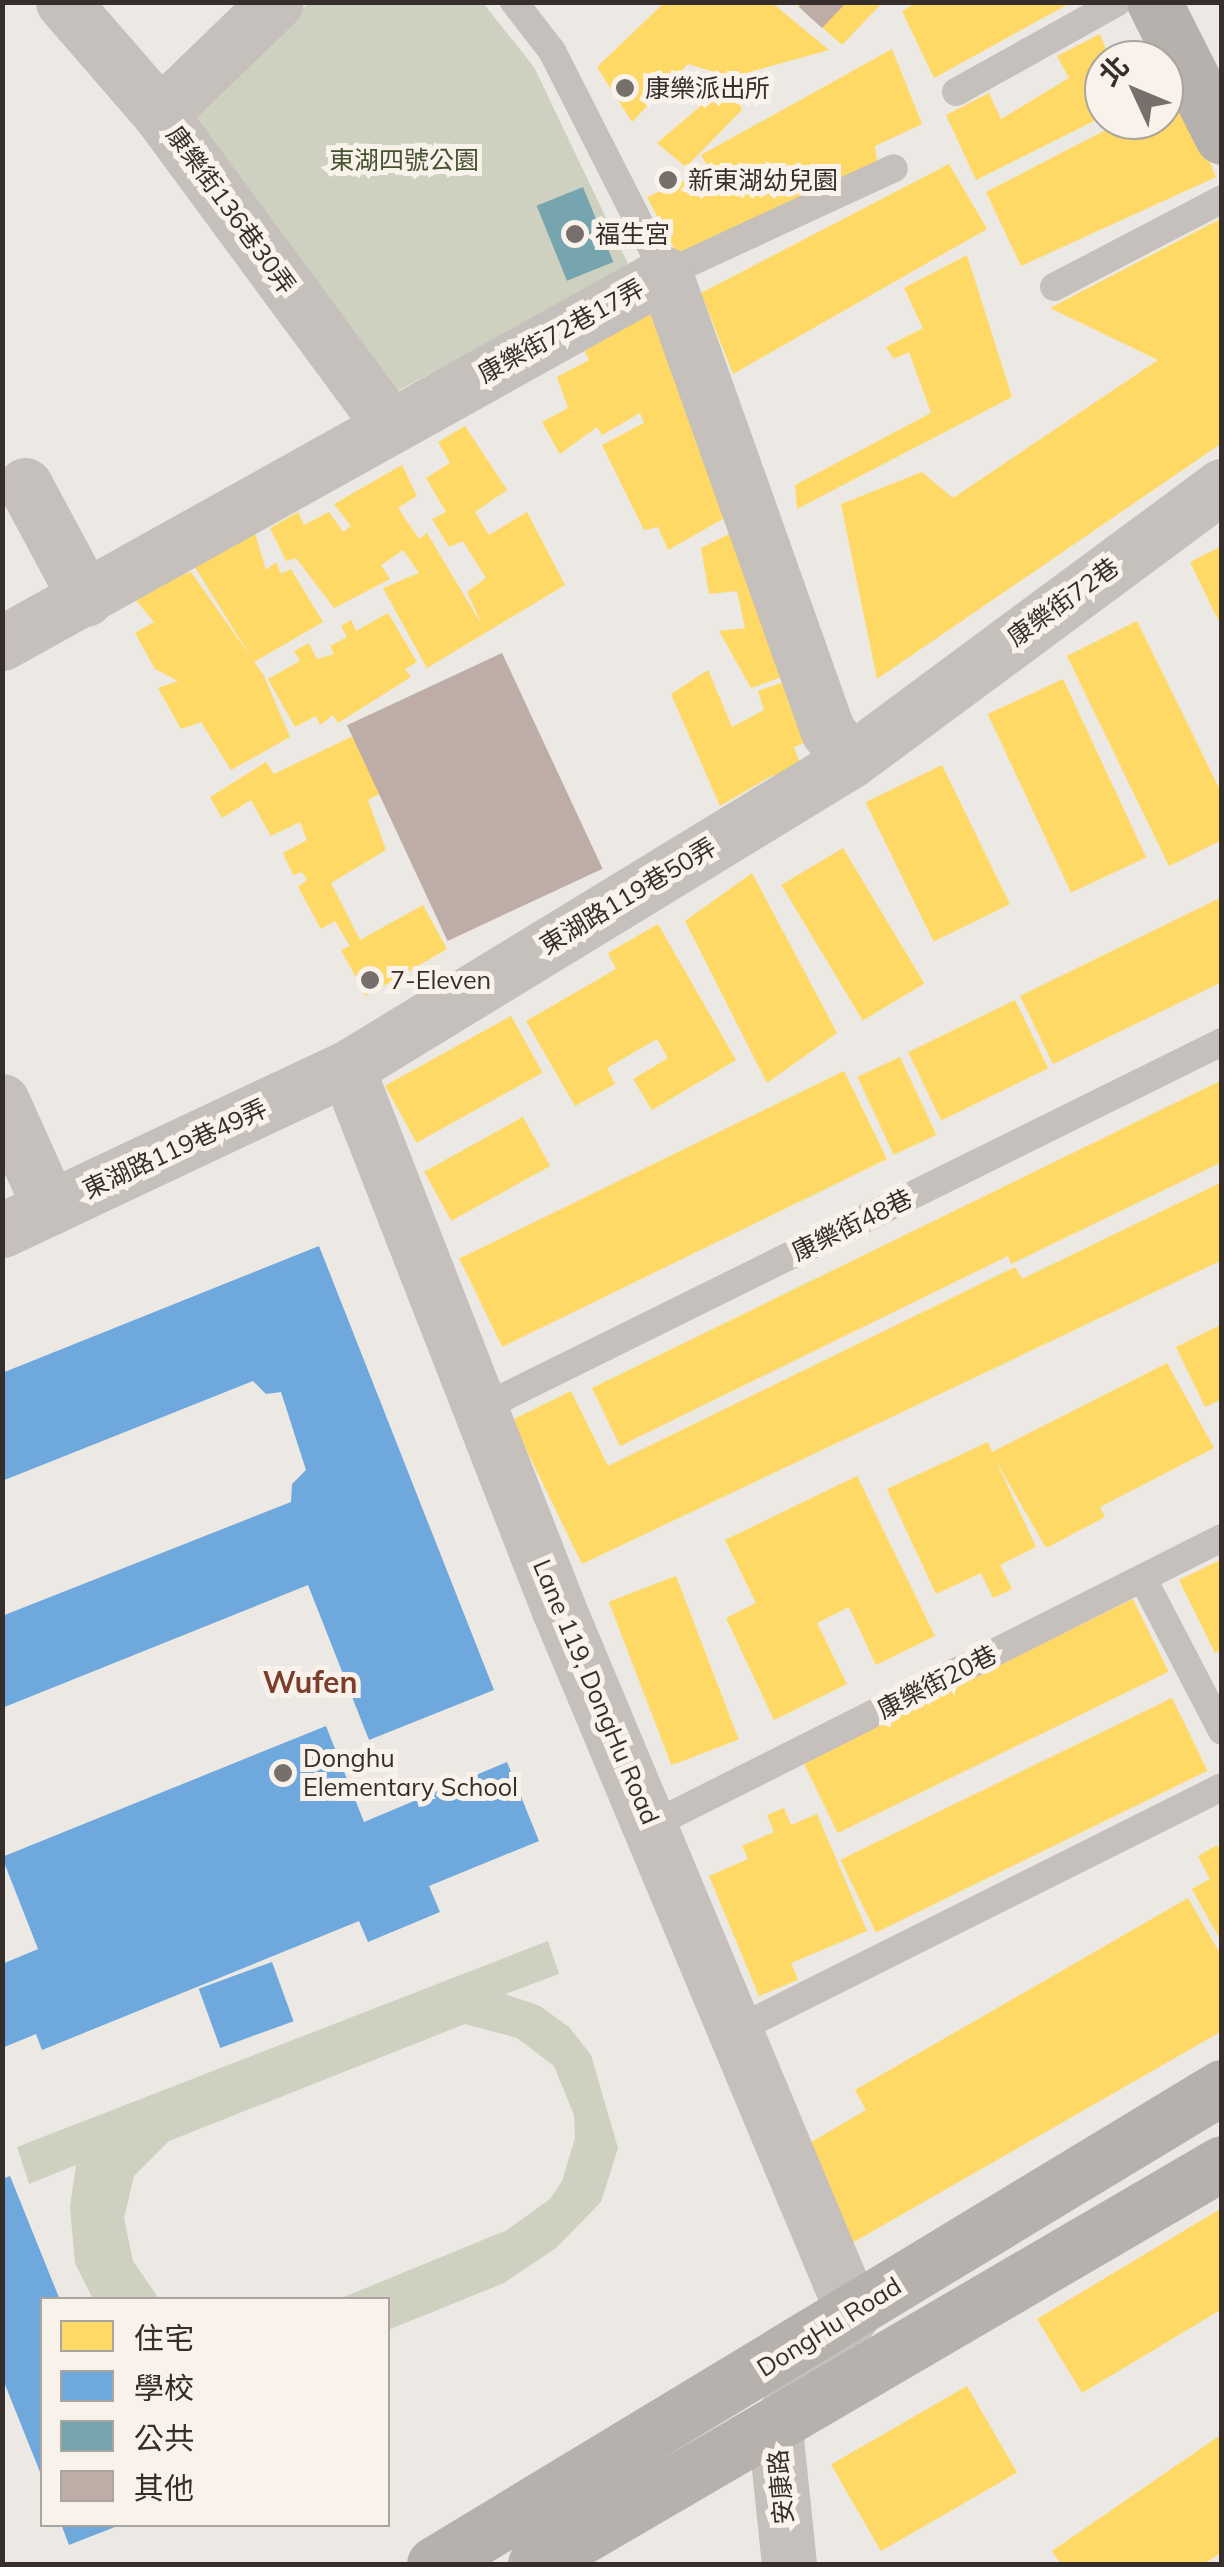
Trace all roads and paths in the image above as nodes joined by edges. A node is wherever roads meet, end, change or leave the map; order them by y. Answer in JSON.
{"nodes":[{"id":1,"x":63,"y":2,"type":"edge"},
{"id":2,"x":276,"y":2,"type":"edge"},
{"id":3,"x":514,"y":2,"type":"edge"},
{"id":4,"x":1118,"y":2,"type":"edge"},
{"id":5,"x":1154,"y":2,"type":"edge"},
{"id":6,"x":956,"y":92,"type":"dead end"},
{"id":7,"x":160,"y":114,"type":"junction"},
{"id":8,"x":1222,"y":137,"type":"edge"},
{"id":9,"x":894,"y":168,"type":"dead end"},
{"id":10,"x":1222,"y":199,"type":"edge"},
{"id":11,"x":665,"y":274,"type":"junction"},
{"id":12,"x":1054,"y":286,"type":"dead end"},
{"id":13,"x":390,"y":426,"type":"junction"},
{"id":14,"x":25,"y":486,"type":"dead end"},
{"id":15,"x":1222,"y":486,"type":"edge"},
{"id":16,"x":86,"y":599,"type":"junction"},
{"id":17,"x":2,"y":643,"type":"edge"},
{"id":18,"x":904,"y":718,"type":"joint"},
{"id":19,"x":850,"y":761,"type":"junction"},
{"id":20,"x":1222,"y":1042,"type":"edge"},
{"id":21,"x":347,"y":1068,"type":"junction"},
{"id":22,"x":2,"y":1102,"type":"edge"},
{"id":23,"x":26,"y":1219,"type":"edge"},
{"id":24,"x":482,"y":1408,"type":"junction"},
{"id":25,"x":1222,"y":1538,"type":"edge"},
{"id":26,"x":1144,"y":1578,"type":"junction"},
{"id":27,"x":1222,"y":1731,"type":"edge"},
{"id":28,"x":1222,"y":1787,"type":"edge"},
{"id":29,"x":652,"y":1825,"type":"junction"},
{"id":30,"x":732,"y":2032,"type":"junction"},
{"id":31,"x":1222,"y":2087,"type":"edge"},
{"id":32,"x":1222,"y":2163,"type":"edge"},
{"id":33,"x":853,"y":2313,"type":"junction"},
{"id":34,"x":776,"y":2429,"type":"junction"},
{"id":35,"x":434,"y":2564,"type":"edge"},
{"id":36,"x":535,"y":2564,"type":"edge"},
{"id":37,"x":789,"y":2564,"type":"edge"}],
"edges":[{"from":1,"to":7,"type":"street","name":"康樂街136巷30弄"},
{"from":2,"to":7,"type":"street"},
{"from":3,"to":11,"type":"lane"},
{"from":4,"to":6,"type":"lane"},
{"from":5,"to":8,"type":"street"},
{"from":7,"to":13,"type":"street","name":"康樂街136巷30弄"},
{"from":9,"to":11,"type":"lane"},
{"from":10,"to":12,"type":"lane"},
{"from":11,"to":13,"type":"street","name":"康樂街72巷17弄"},
{"from":11,"to":19,"type":"street","name":"康樂街72巷17弄"},
{"from":13,"to":16,"type":"street","name":"康樂街72巷17弄"},
{"from":14,"to":16,"type":"street"},
{"from":15,"to":18,"type":"street","name":"康樂街72巷"},
{"from":16,"to":17,"type":"street","name":"康樂街72巷17弄"},
{"from":18,"to":19,"type":"street","name":"東湖路119巷50弄"},
{"from":19,"to":21,"type":"street","name":"東湖路119巷50弄"},
{"from":20,"to":24,"type":"lane","name":"康樂街48巷"},
{"from":21,"to":23,"type":"street","name":"東湖路119巷49弄"},
{"from":21,"to":24,"type":"street","name":"Lane 119, DongHu Road"},
{"from":22,"to":23,"type":"street"},
{"from":24,"to":29,"type":"street","name":"Lane 119, DongHu Road"},
{"from":25,"to":26,"type":"lane","name":"康樂街20巷"},
{"from":26,"to":27,"type":"lane"},
{"from":26,"to":29,"type":"lane","name":"康樂街20巷"},
{"from":28,"to":30,"type":"lane"},
{"from":29,"to":30,"type":"street","name":"Lane 119, DongHu Road"},
{"from":30,"to":33,"type":"street","name":"Lane 119, DongHu Road"},
{"from":31,"to":33,"type":"street","name":"DongHu Road"},
{"from":32,"to":34,"type":"street"},
{"from":33,"to":34,"type":"street","name":"安康路"},
{"from":33,"to":35,"type":"street","name":"DongHu Road"},
{"from":34,"to":36,"type":"street"},
{"from":34,"to":37,"type":"street","name":"安康路"}]}
